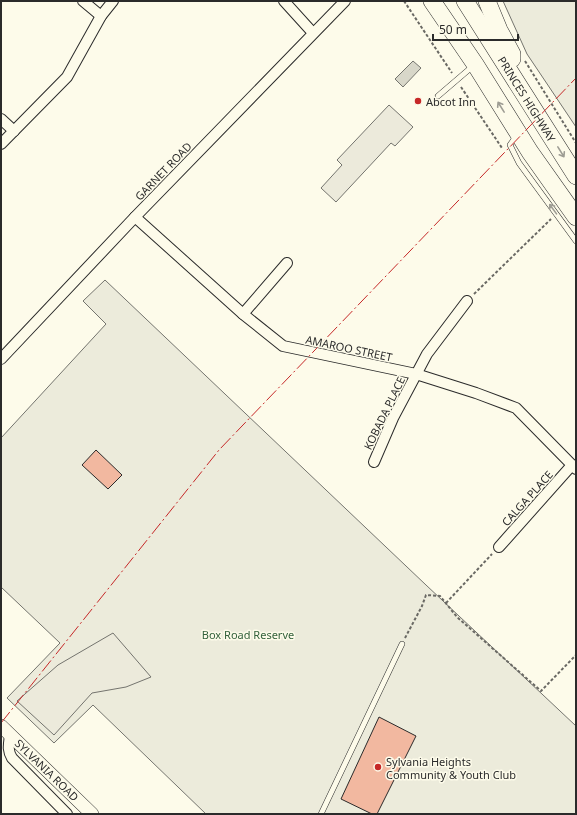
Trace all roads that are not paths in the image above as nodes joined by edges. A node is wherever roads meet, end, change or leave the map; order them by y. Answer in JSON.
{"nodes":[{"id":1,"x":83,"y":1,"type":"edge"},
{"id":2,"x":113,"y":1,"type":"edge"},
{"id":3,"x":284,"y":1,"type":"edge"},
{"id":4,"x":345,"y":1,"type":"edge"},
{"id":5,"x":432,"y":1,"type":"edge"},
{"id":6,"x":465,"y":1,"type":"edge"},
{"id":7,"x":487,"y":1,"type":"edge"},
{"id":8,"x":101,"y":16,"type":"junction"},
{"id":9,"x":313,"y":33,"type":"junction"},
{"id":10,"x":475,"y":64,"type":"junction"},
{"id":11,"x":515,"y":78,"type":"junction"},
{"id":12,"x":438,"y":96,"type":"dead end"},
{"id":13,"x":1,"y":119,"type":"edge"},
{"id":14,"x":14,"y":131,"type":"junction"},
{"id":15,"x":518,"y":133,"type":"junction"},
{"id":16,"x":1,"y":144,"type":"edge"},
{"id":17,"x":576,"y":176,"type":"edge"},
{"id":18,"x":135,"y":217,"type":"junction"},
{"id":19,"x":576,"y":217,"type":"edge"},
{"id":20,"x":576,"y":241,"type":"edge"},
{"id":21,"x":287,"y":263,"type":"dead end"},
{"id":22,"x":467,"y":301,"type":"road end"},
{"id":23,"x":243,"y":314,"type":"junction"},
{"id":24,"x":1,"y":359,"type":"edge"},
{"id":25,"x":416,"y":374,"type":"junction"},
{"id":26,"x":374,"y":462,"type":"dead end"},
{"id":27,"x":574,"y":467,"type":"edge"},
{"id":28,"x":498,"y":547,"type":"road end"},
{"id":29,"x":402,"y":644,"type":"road end"},
{"id":30,"x":6,"y":731,"type":"edge"},
{"id":31,"x":67,"y":814,"type":"edge"},
{"id":32,"x":92,"y":814,"type":"edge"},
{"id":33,"x":321,"y":814,"type":"edge"}],
"edges":[{"from":1,"to":8,"type":"street"},
{"from":2,"to":8,"type":"street"},
{"from":3,"to":9,"type":"street"},
{"from":4,"to":9,"type":"street","name":"GARNET ROAD"},
{"from":5,"to":10,"type":"highway"},
{"from":6,"to":11,"type":"highway","name":"PRINCES HIGHWAY"},
{"from":7,"to":11,"type":"highway"},
{"from":8,"to":14,"type":"street"},
{"from":9,"to":18,"type":"street","name":"GARNET ROAD"},
{"from":10,"to":12,"type":"lane"},
{"from":15,"to":10,"type":"highway","one_way":true},
{"from":11,"to":17,"type":"highway","name":"PRINCES HIGHWAY","one_way":true},
{"from":13,"to":14,"type":"street"},
{"from":14,"to":16,"type":"street"},
{"from":15,"to":19,"type":"highway"},
{"from":20,"to":15,"type":"lane","one_way":true},
{"from":18,"to":23,"type":"street","name":"AMAROO STREET"},
{"from":18,"to":24,"type":"street","name":"GARNET ROAD"},
{"from":21,"to":23,"type":"street"},
{"from":22,"to":25,"type":"street","name":"KOBADA PLACE"},
{"from":23,"to":25,"type":"street","name":"AMAROO STREET"},
{"from":25,"to":26,"type":"street","name":"KOBADA PLACE"},
{"from":25,"to":27,"type":"street","name":"AMAROO STREET"},
{"from":27,"to":28,"type":"street","name":"CALGA PLACE"},
{"from":29,"to":33,"type":"lane"},
{"from":30,"to":31,"type":"street"},
{"from":30,"to":32,"type":"street","name":"SYLVANIA ROAD"}]}
